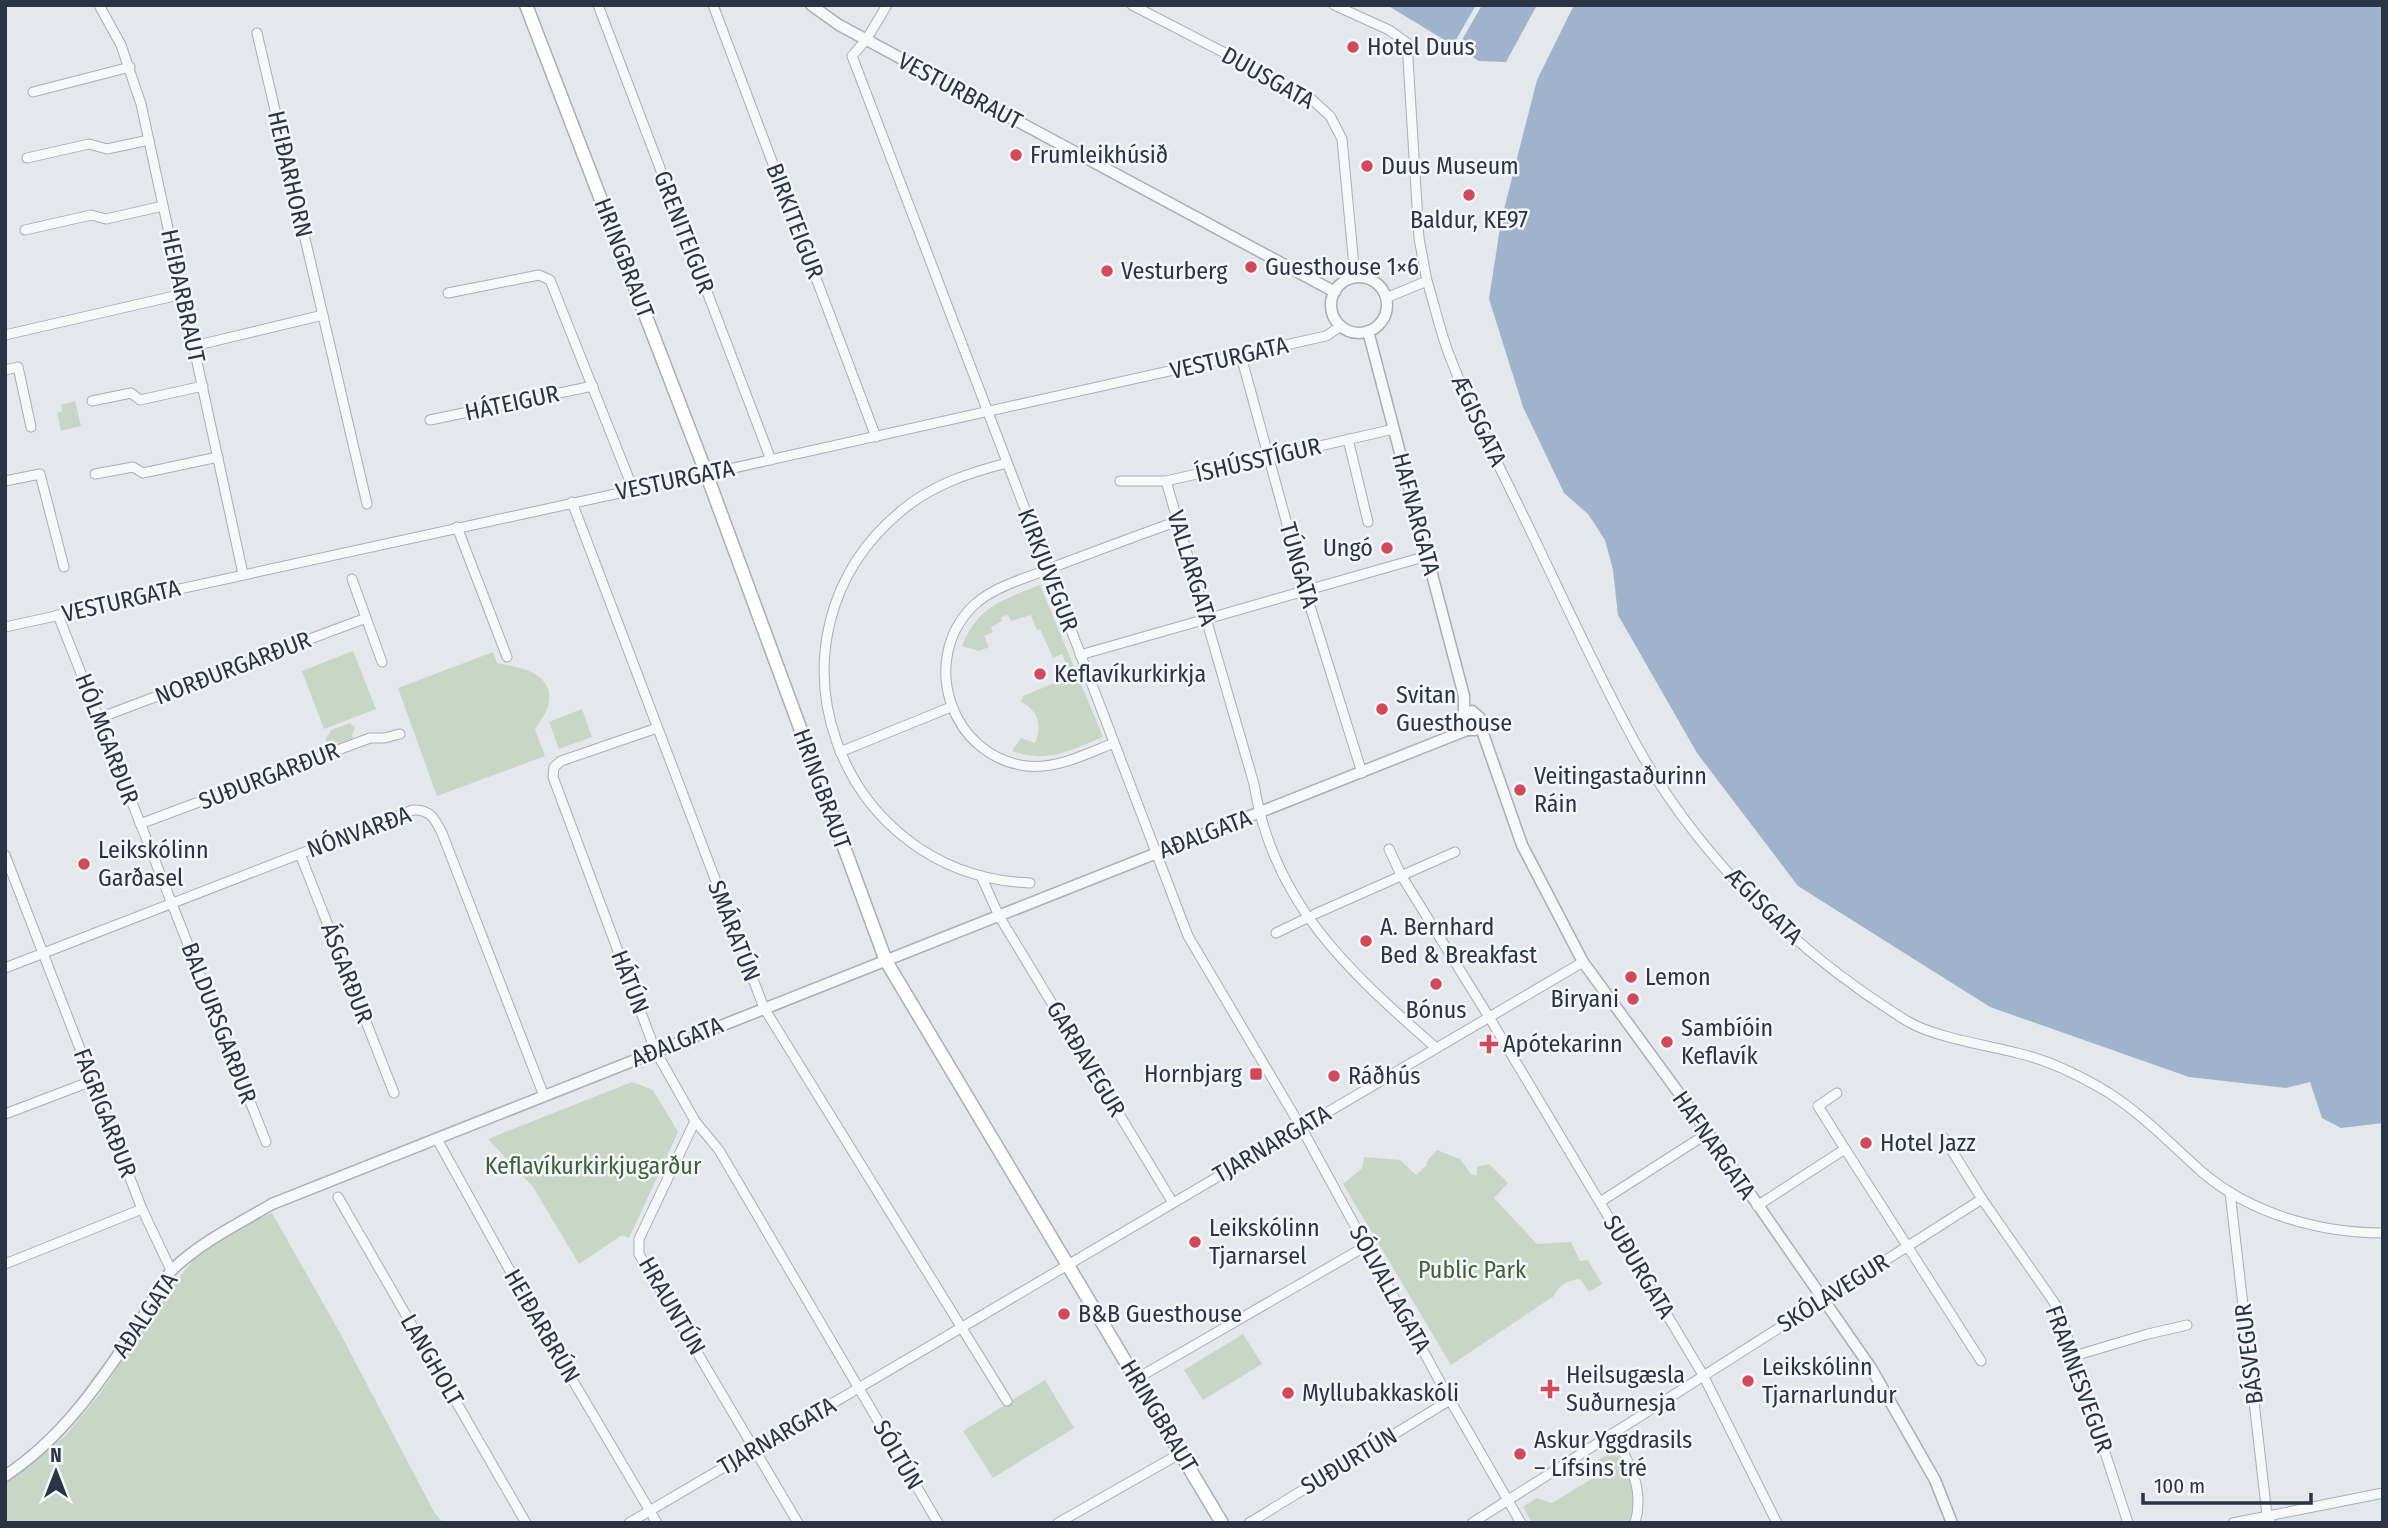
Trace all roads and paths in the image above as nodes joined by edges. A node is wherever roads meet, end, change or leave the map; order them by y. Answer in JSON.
{"nodes":[{"id":1,"x":99,"y":5,"type":"edge"},
{"id":2,"x":526,"y":5,"type":"edge"},
{"id":3,"x":598,"y":5,"type":"edge"},
{"id":4,"x":713,"y":5,"type":"edge"},
{"id":5,"x":811,"y":5,"type":"edge"},
{"id":6,"x":887,"y":5,"type":"edge"},
{"id":7,"x":1132,"y":5,"type":"edge"},
{"id":8,"x":1334,"y":5,"type":"edge"},
{"id":9,"x":257,"y":33,"type":"dead end"},
{"id":10,"x":866,"y":40,"type":"junction"},
{"id":11,"x":130,"y":67,"type":"junction"},
{"id":12,"x":33,"y":92,"type":"dead end"},
{"id":13,"x":149,"y":139,"type":"junction"},
{"id":14,"x":27,"y":158,"type":"dead end"},
{"id":15,"x":163,"y":206,"type":"junction"},
{"id":16,"x":25,"y":230,"type":"dead end"},
{"id":17,"x":1355,"y":277,"type":"junction"},
{"id":18,"x":1427,"y":281,"type":"junction"},
{"id":19,"x":1335,"y":292,"type":"junction"},
{"id":20,"x":448,"y":293,"type":"dead end"},
{"id":21,"x":183,"y":294,"type":"junction"},
{"id":22,"x":1386,"y":298,"type":"junction"},
{"id":23,"x":323,"y":316,"type":"junction"},
{"id":24,"x":1341,"y":326,"type":"junction"},
{"id":25,"x":1368,"y":331,"type":"junction"},
{"id":26,"x":5,"y":335,"type":"edge"},
{"id":27,"x":194,"y":346,"type":"junction"},
{"id":28,"x":1241,"y":356,"type":"junction"},
{"id":29,"x":5,"y":370,"type":"edge"},
{"id":30,"x":202,"y":386,"type":"junction"},
{"id":31,"x":593,"y":386,"type":"junction"},
{"id":32,"x":92,"y":401,"type":"dead end"},
{"id":33,"x":988,"y":413,"type":"junction"},
{"id":34,"x":430,"y":420,"type":"dead end"},
{"id":35,"x":31,"y":427,"type":"dead end"},
{"id":36,"x":1394,"y":429,"type":"junction"},
{"id":37,"x":876,"y":437,"type":"junction"},
{"id":38,"x":1348,"y":439,"type":"junction"},
{"id":39,"x":218,"y":457,"type":"junction"},
{"id":40,"x":1269,"y":458,"type":"junction"},
{"id":41,"x":771,"y":460,"type":"junction"},
{"id":42,"x":1007,"y":463,"type":"junction"},
{"id":43,"x":95,"y":474,"type":"dead end"},
{"id":44,"x":706,"y":474,"type":"junction"},
{"id":45,"x":5,"y":481,"type":"edge"},
{"id":46,"x":1120,"y":481,"type":"dead end"},
{"id":47,"x":1166,"y":481,"type":"junction"},
{"id":48,"x":633,"y":489,"type":"junction"},
{"id":49,"x":572,"y":502,"type":"junction"},
{"id":50,"x":367,"y":504,"type":"dead end"},
{"id":51,"x":1178,"y":521,"type":"junction"},
{"id":52,"x":1368,"y":522,"type":"dead end"},
{"id":53,"x":457,"y":527,"type":"junction"},
{"id":54,"x":1427,"y":556,"type":"junction"},
{"id":55,"x":64,"y":567,"type":"dead end"},
{"id":56,"x":1047,"y":569,"type":"junction"},
{"id":57,"x":243,"y":573,"type":"junction"},
{"id":58,"x":352,"y":579,"type":"dead end"},
{"id":59,"x":1305,"y":590,"type":"junction"},
{"id":60,"x":58,"y":615,"type":"junction"},
{"id":61,"x":1207,"y":617,"type":"junction"},
{"id":62,"x":366,"y":618,"type":"junction"},
{"id":63,"x":5,"y":627,"type":"edge"},
{"id":64,"x":1080,"y":654,"type":"junction"},
{"id":65,"x":507,"y":657,"type":"dead end"},
{"id":66,"x":382,"y":662,"type":"dead end"},
{"id":67,"x":951,"y":707,"type":"junction"},
{"id":68,"x":99,"y":718,"type":"junction"},
{"id":69,"x":1470,"y":722,"type":"junction"},
{"id":70,"x":657,"y":728,"type":"junction"},
{"id":71,"x":400,"y":734,"type":"dead end"},
{"id":72,"x":1114,"y":743,"type":"junction"},
{"id":73,"x":840,"y":752,"type":"junction"},
{"id":74,"x":1362,"y":773,"type":"junction"},
{"id":75,"x":1259,"y":813,"type":"junction"},
{"id":76,"x":141,"y":824,"type":"junction"},
{"id":77,"x":1389,"y":849,"type":"dead end"},
{"id":78,"x":1455,"y":852,"type":"dead end"},
{"id":79,"x":1156,"y":853,"type":"junction"},
{"id":80,"x":300,"y":854,"type":"junction"},
{"id":81,"x":5,"y":855,"type":"edge"},
{"id":82,"x":1401,"y":875,"type":"junction"},
{"id":83,"x":981,"y":876,"type":"junction"},
{"id":84,"x":1031,"y":883,"type":"dead end"},
{"id":85,"x":172,"y":903,"type":"junction"},
{"id":86,"x":999,"y":916,"type":"junction"},
{"id":87,"x":1311,"y":916,"type":"junction"},
{"id":88,"x":1276,"y":933,"type":"dead end"},
{"id":89,"x":43,"y":953,"type":"junction"},
{"id":90,"x":886,"y":961,"type":"junction"},
{"id":91,"x":1583,"y":962,"type":"junction"},
{"id":92,"x":5,"y":968,"type":"edge"},
{"id":93,"x":764,"y":1008,"type":"junction"},
{"id":94,"x":1489,"y":1017,"type":"junction"},
{"id":95,"x":1436,"y":1048,"type":"junction"},
{"id":96,"x":655,"y":1050,"type":"junction"},
{"id":97,"x":92,"y":1081,"type":"junction"},
{"id":98,"x":394,"y":1093,"type":"dead end"},
{"id":99,"x":1837,"y":1093,"type":"dead end"},
{"id":100,"x":544,"y":1096,"type":"junction"},
{"id":101,"x":5,"y":1114,"type":"edge"},
{"id":102,"x":695,"y":1121,"type":"junction"},
{"id":103,"x":1301,"y":1127,"type":"junction"},
{"id":104,"x":1708,"y":1133,"type":"junction"},
{"id":105,"x":1944,"y":1138,"type":"dead end"},
{"id":106,"x":438,"y":1139,"type":"junction"},
{"id":107,"x":265,"y":1143,"type":"dead end"},
{"id":108,"x":1845,"y":1149,"type":"junction"},
{"id":109,"x":2230,"y":1192,"type":"junction"},
{"id":110,"x":338,"y":1197,"type":"dead end"},
{"id":111,"x":1982,"y":1199,"type":"junction"},
{"id":112,"x":1600,"y":1202,"type":"junction"},
{"id":113,"x":1173,"y":1203,"type":"junction"},
{"id":114,"x":1756,"y":1206,"type":"junction"},
{"id":115,"x":142,"y":1209,"type":"junction"},
{"id":116,"x":2383,"y":1233,"type":"edge"},
{"id":117,"x":1366,"y":1246,"type":"junction"},
{"id":118,"x":1907,"y":1246,"type":"junction"},
{"id":119,"x":5,"y":1264,"type":"edge"},
{"id":120,"x":1067,"y":1265,"type":"junction"},
{"id":121,"x":171,"y":1270,"type":"junction"},
{"id":122,"x":1822,"y":1299,"type":"junction"},
{"id":123,"x":2188,"y":1325,"type":"dead end"},
{"id":124,"x":962,"y":1327,"type":"junction"},
{"id":125,"x":2074,"y":1356,"type":"junction"},
{"id":126,"x":1981,"y":1361,"type":"dead end"},
{"id":127,"x":1703,"y":1375,"type":"junction"},
{"id":128,"x":1136,"y":1379,"type":"junction"},
{"id":129,"x":859,"y":1388,"type":"junction"},
{"id":130,"x":1450,"y":1400,"type":"junction"},
{"id":131,"x":1007,"y":1402,"type":"dead end"},
{"id":132,"x":1613,"y":1433,"type":"junction"},
{"id":133,"x":755,"y":1449,"type":"junction"},
{"id":134,"x":1181,"y":1453,"type":"junction"},
{"id":135,"x":5,"y":1476,"type":"edge"},
{"id":136,"x":2383,"y":1493,"type":"edge"},
{"id":137,"x":1508,"y":1500,"type":"junction"},
{"id":138,"x":649,"y":1511,"type":"junction"},
{"id":139,"x":2269,"y":1519,"type":"edge"},
{"id":140,"x":526,"y":1523,"type":"edge"},
{"id":141,"x":629,"y":1523,"type":"edge"},
{"id":142,"x":657,"y":1523,"type":"edge"},
{"id":143,"x":798,"y":1523,"type":"edge"},
{"id":144,"x":938,"y":1523,"type":"edge"},
{"id":145,"x":1058,"y":1523,"type":"edge"},
{"id":146,"x":1222,"y":1523,"type":"edge"},
{"id":147,"x":1249,"y":1523,"type":"edge"},
{"id":148,"x":1472,"y":1523,"type":"edge"},
{"id":149,"x":1521,"y":1523,"type":"edge"},
{"id":150,"x":1635,"y":1523,"type":"edge"},
{"id":151,"x":1777,"y":1523,"type":"edge"},
{"id":152,"x":1952,"y":1523,"type":"edge"},
{"id":153,"x":2128,"y":1523,"type":"edge"},
{"id":154,"x":2233,"y":1523,"type":"edge"}],
"edges":[{"from":1,"to":11,"type":"street","name":"HEIÐARBRAUT"},
{"from":2,"to":44,"type":"main road","name":"HRINGBRAUT"},
{"from":3,"to":41,"type":"street","name":"GRENITEIGUR"},
{"from":4,"to":37,"type":"street","name":"BIRKITEIGUR"},
{"from":5,"to":10,"type":"street","name":"VESTURBRAUT"},
{"from":6,"to":10,"type":"street"},
{"from":7,"to":17,"type":"street","name":"DUUSGATA"},
{"from":8,"to":18,"type":"street","name":"ÆGISGATA"},
{"from":9,"to":23,"type":"street","name":"HEIÐARHORN"},
{"from":10,"to":19,"type":"street","name":"VESTURBRAUT"},
{"from":10,"to":33,"type":"street","name":"KIRKJUVEGUR"},
{"from":11,"to":12,"type":"street"},
{"from":11,"to":13,"type":"street","name":"HEIÐARBRAUT"},
{"from":13,"to":14,"type":"street"},
{"from":13,"to":15,"type":"street","name":"HEIÐARBRAUT"},
{"from":15,"to":16,"type":"street","name":"HEIÐARBRAUT"},
{"from":15,"to":21,"type":"street","name":"HEIÐARBRAUT"},
{"from":17,"to":19,"type":"street"},
{"from":17,"to":22,"type":"street"},
{"from":18,"to":22,"type":"street"},
{"from":18,"to":109,"type":"street","name":"ÆGISGATA"},
{"from":19,"to":24,"type":"street"},
{"from":20,"to":31,"type":"street","name":"HÁTEIGUR"},
{"from":21,"to":26,"type":"street"},
{"from":21,"to":27,"type":"street","name":"HEIÐARBRAUT"},
{"from":22,"to":25,"type":"street"},
{"from":23,"to":27,"type":"street"},
{"from":23,"to":50,"type":"street","name":"HEIÐARHORN"},
{"from":24,"to":25,"type":"street"},
{"from":24,"to":28,"type":"street","name":"VESTURGATA"},
{"from":25,"to":36,"type":"street","name":"HAFNARGATA"},
{"from":27,"to":30,"type":"street","name":"HEIÐARBRAUT"},
{"from":28,"to":33,"type":"street","name":"VESTURGATA"},
{"from":28,"to":40,"type":"street","name":"TÚNGATA"},
{"from":29,"to":35,"type":"street"},
{"from":30,"to":32,"type":"street","name":"HEIÐARBRAUT"},
{"from":30,"to":39,"type":"street","name":"HEIÐARBRAUT"},
{"from":31,"to":34,"type":"street","name":"HÁTEIGUR"},
{"from":31,"to":48,"type":"street","name":"HÁTEIGUR"},
{"from":33,"to":37,"type":"street","name":"VESTURGATA"},
{"from":33,"to":42,"type":"street","name":"KIRKJUVEGUR"},
{"from":36,"to":38,"type":"street","name":"ÍSHÚSSTÍGUR"},
{"from":36,"to":54,"type":"street","name":"HAFNARGATA"},
{"from":37,"to":41,"type":"street","name":"VESTURGATA"},
{"from":38,"to":40,"type":"street","name":"ÍSHÚSSTÍGUR"},
{"from":38,"to":52,"type":"street","name":"HAFNARGATA"},
{"from":39,"to":43,"type":"street"},
{"from":39,"to":57,"type":"street","name":"HEIÐARBRAUT"},
{"from":40,"to":47,"type":"street","name":"ÍSHÚSSTÍGUR"},
{"from":40,"to":59,"type":"street","name":"TÚNGATA"},
{"from":41,"to":44,"type":"street","name":"VESTURGATA"},
{"from":42,"to":56,"type":"street","name":"KIRKJUVEGUR"},
{"from":42,"to":73,"type":"street"},
{"from":44,"to":48,"type":"street","name":"VESTURGATA"},
{"from":44,"to":90,"type":"main road","name":"HRINGBRAUT"},
{"from":45,"to":55,"type":"street"},
{"from":46,"to":47,"type":"street","name":"ÍSHÚSSTÍGUR"},
{"from":47,"to":51,"type":"street","name":"VALLARGATA"},
{"from":48,"to":49,"type":"street","name":"VESTURGATA"},
{"from":49,"to":53,"type":"street","name":"VESTURGATA"},
{"from":49,"to":70,"type":"street","name":"SMÁRATÚN"},
{"from":51,"to":56,"type":"street"},
{"from":51,"to":61,"type":"street","name":"VALLARGATA"},
{"from":53,"to":57,"type":"street","name":"VESTURGATA"},
{"from":53,"to":65,"type":"street"},
{"from":54,"to":59,"type":"street"},
{"from":54,"to":69,"type":"street","name":"HAFNARGATA"},
{"from":56,"to":64,"type":"street","name":"KIRKJUVEGUR"},
{"from":56,"to":67,"type":"street"},
{"from":57,"to":60,"type":"street","name":"VESTURGATA"},
{"from":58,"to":62,"type":"street"},
{"from":59,"to":61,"type":"street"},
{"from":59,"to":74,"type":"street","name":"TÚNGATA"},
{"from":60,"to":63,"type":"street","name":"VESTURGATA"},
{"from":60,"to":68,"type":"street","name":"HÓLMGARÐUR"},
{"from":61,"to":64,"type":"street"},
{"from":61,"to":75,"type":"street","name":"VALLARGATA"},
{"from":62,"to":66,"type":"street"},
{"from":62,"to":68,"type":"street","name":"NORÐURGARÐUR"},
{"from":64,"to":72,"type":"street","name":"KIRKJUVEGUR"},
{"from":67,"to":72,"type":"street"},
{"from":67,"to":73,"type":"street"},
{"from":68,"to":76,"type":"street","name":"HÓLMGARÐUR"},
{"from":69,"to":74,"type":"street","name":"AÐALGATA"},
{"from":69,"to":91,"type":"street","name":"HAFNARGATA"},
{"from":70,"to":93,"type":"street","name":"SMÁRATÚN"},
{"from":70,"to":96,"type":"street","name":"HÁTÚN"},
{"from":71,"to":76,"type":"street","name":"SUÐURGARÐUR"},
{"from":72,"to":79,"type":"street","name":"KIRKJUVEGUR"},
{"from":73,"to":83,"type":"street"},
{"from":74,"to":75,"type":"street","name":"AÐALGATA"},
{"from":75,"to":79,"type":"street","name":"AÐALGATA"},
{"from":75,"to":87,"type":"street","name":"VALLARGATA"},
{"from":76,"to":85,"type":"street","name":"HÓLMGARÐUR"},
{"from":77,"to":82,"type":"street"},
{"from":78,"to":82,"type":"street"},
{"from":79,"to":86,"type":"street","name":"AÐALGATA"},
{"from":79,"to":103,"type":"street","name":"KIRKJUVEGUR"},
{"from":80,"to":85,"type":"street","name":"NÓNVARÐA"},
{"from":80,"to":98,"type":"street","name":"ÁSGARÐUR"},
{"from":80,"to":100,"type":"street","name":"NÓNVARÐA"},
{"from":81,"to":89,"type":"street","name":"FAGRIGARÐUR"},
{"from":82,"to":87,"type":"street"},
{"from":82,"to":94,"type":"street"},
{"from":83,"to":84,"type":"street"},
{"from":83,"to":86,"type":"street","name":"GARÐAVEGUR"},
{"from":85,"to":89,"type":"street","name":"NÓNVARÐA"},
{"from":85,"to":107,"type":"street","name":"BALDURSGARÐUR"},
{"from":86,"to":90,"type":"street","name":"AÐALGATA"},
{"from":86,"to":113,"type":"street","name":"GARÐAVEGUR"},
{"from":87,"to":88,"type":"street"},
{"from":87,"to":95,"type":"street","name":"VALLARGATA"},
{"from":89,"to":92,"type":"street","name":"NÓNVARÐA"},
{"from":89,"to":97,"type":"street","name":"FAGRIGARÐUR"},
{"from":90,"to":93,"type":"street","name":"AÐALGATA"},
{"from":90,"to":120,"type":"main road","name":"HRINGBRAUT"},
{"from":91,"to":94,"type":"street","name":"TJARNARGATA"},
{"from":91,"to":104,"type":"street","name":"HAFNARGATA"},
{"from":93,"to":96,"type":"street","name":"AÐALGATA"},
{"from":93,"to":124,"type":"street","name":"SMÁRATÚN"},
{"from":94,"to":95,"type":"street","name":"TJARNARGATA"},
{"from":94,"to":112,"type":"street","name":"SUÐURGATA"},
{"from":95,"to":103,"type":"street","name":"TJARNARGATA"},
{"from":96,"to":100,"type":"street","name":"AÐALGATA"},
{"from":96,"to":102,"type":"street","name":"HÁTÚN"},
{"from":97,"to":101,"type":"street"},
{"from":97,"to":115,"type":"street","name":"FAGRIGARÐUR"},
{"from":99,"to":108,"type":"street"},
{"from":100,"to":106,"type":"street","name":"AÐALGATA"},
{"from":102,"to":129,"type":"street","name":"HÁTÚN"},
{"from":102,"to":133,"type":"street","name":"HRAUNTÚN"},
{"from":103,"to":113,"type":"street","name":"TJARNARGATA"},
{"from":103,"to":117,"type":"street","name":"SÓLVALLAGATA"},
{"from":104,"to":112,"type":"street"},
{"from":104,"to":114,"type":"street","name":"HAFNARGATA"},
{"from":105,"to":111,"type":"street","name":"FRAMNESVEGUR"},
{"from":106,"to":121,"type":"street","name":"AÐALGATA"},
{"from":106,"to":138,"type":"street","name":"HEIÐARBRÚN"},
{"from":108,"to":114,"type":"street"},
{"from":108,"to":118,"type":"street"},
{"from":109,"to":116,"type":"street","name":"ÆGISGATA"},
{"from":109,"to":139,"type":"street","name":"BÁSVEGUR"},
{"from":110,"to":140,"type":"street","name":"LANGHOLT"},
{"from":111,"to":118,"type":"street","name":"SKÓLAVEGUR"},
{"from":111,"to":125,"type":"street","name":"FRAMNESVEGUR"},
{"from":112,"to":127,"type":"street","name":"SUÐURGATA"},
{"from":113,"to":120,"type":"street","name":"TJARNARGATA"},
{"from":114,"to":122,"type":"street","name":"HAFNARGATA"},
{"from":115,"to":119,"type":"street"},
{"from":115,"to":121,"type":"street","name":"FAGRIGARÐUR"},
{"from":117,"to":128,"type":"street"},
{"from":117,"to":130,"type":"street","name":"SÓLVALLAGATA"},
{"from":118,"to":122,"type":"street","name":"SKÓLAVEGUR"},
{"from":118,"to":126,"type":"street"},
{"from":120,"to":124,"type":"street","name":"TJARNARGATA"},
{"from":120,"to":128,"type":"main road","name":"HRINGBRAUT"},
{"from":121,"to":135,"type":"street","name":"AÐALGATA"},
{"from":122,"to":127,"type":"street","name":"SKÓLAVEGUR"},
{"from":122,"to":152,"type":"street","name":"HAFNARGATA"},
{"from":123,"to":125,"type":"street"},
{"from":124,"to":129,"type":"street","name":"TJARNARGATA"},
{"from":124,"to":131,"type":"street"},
{"from":125,"to":153,"type":"street","name":"FRAMNESVEGUR"},
{"from":127,"to":132,"type":"street","name":"SKÓLAVEGUR"},
{"from":127,"to":151,"type":"street","name":"SUÐURGATA"},
{"from":128,"to":134,"type":"main road","name":"HRINGBRAUT"},
{"from":129,"to":133,"type":"street","name":"TJARNARGATA"},
{"from":129,"to":144,"type":"street","name":"SÓLTÚN"},
{"from":130,"to":137,"type":"street","name":"SÓLVALLAGATA"},
{"from":130,"to":147,"type":"street","name":"SUÐURTÚN"},
{"from":132,"to":137,"type":"street","name":"SKÓLAVEGUR"},
{"from":132,"to":150,"type":"street"},
{"from":133,"to":138,"type":"street","name":"TJARNARGATA"},
{"from":133,"to":143,"type":"street","name":"HRAUNTÚN"},
{"from":134,"to":145,"type":"street"},
{"from":134,"to":146,"type":"main road","name":"HRINGBRAUT"},
{"from":136,"to":139,"type":"street"},
{"from":137,"to":148,"type":"street","name":"SKÓLAVEGUR"},
{"from":137,"to":149,"type":"street","name":"SÓLVALLAGATA"},
{"from":138,"to":141,"type":"street","name":"TJARNARGATA"},
{"from":138,"to":142,"type":"street","name":"HEIÐARBRÚN"},
{"from":139,"to":154,"type":"street"}]}
